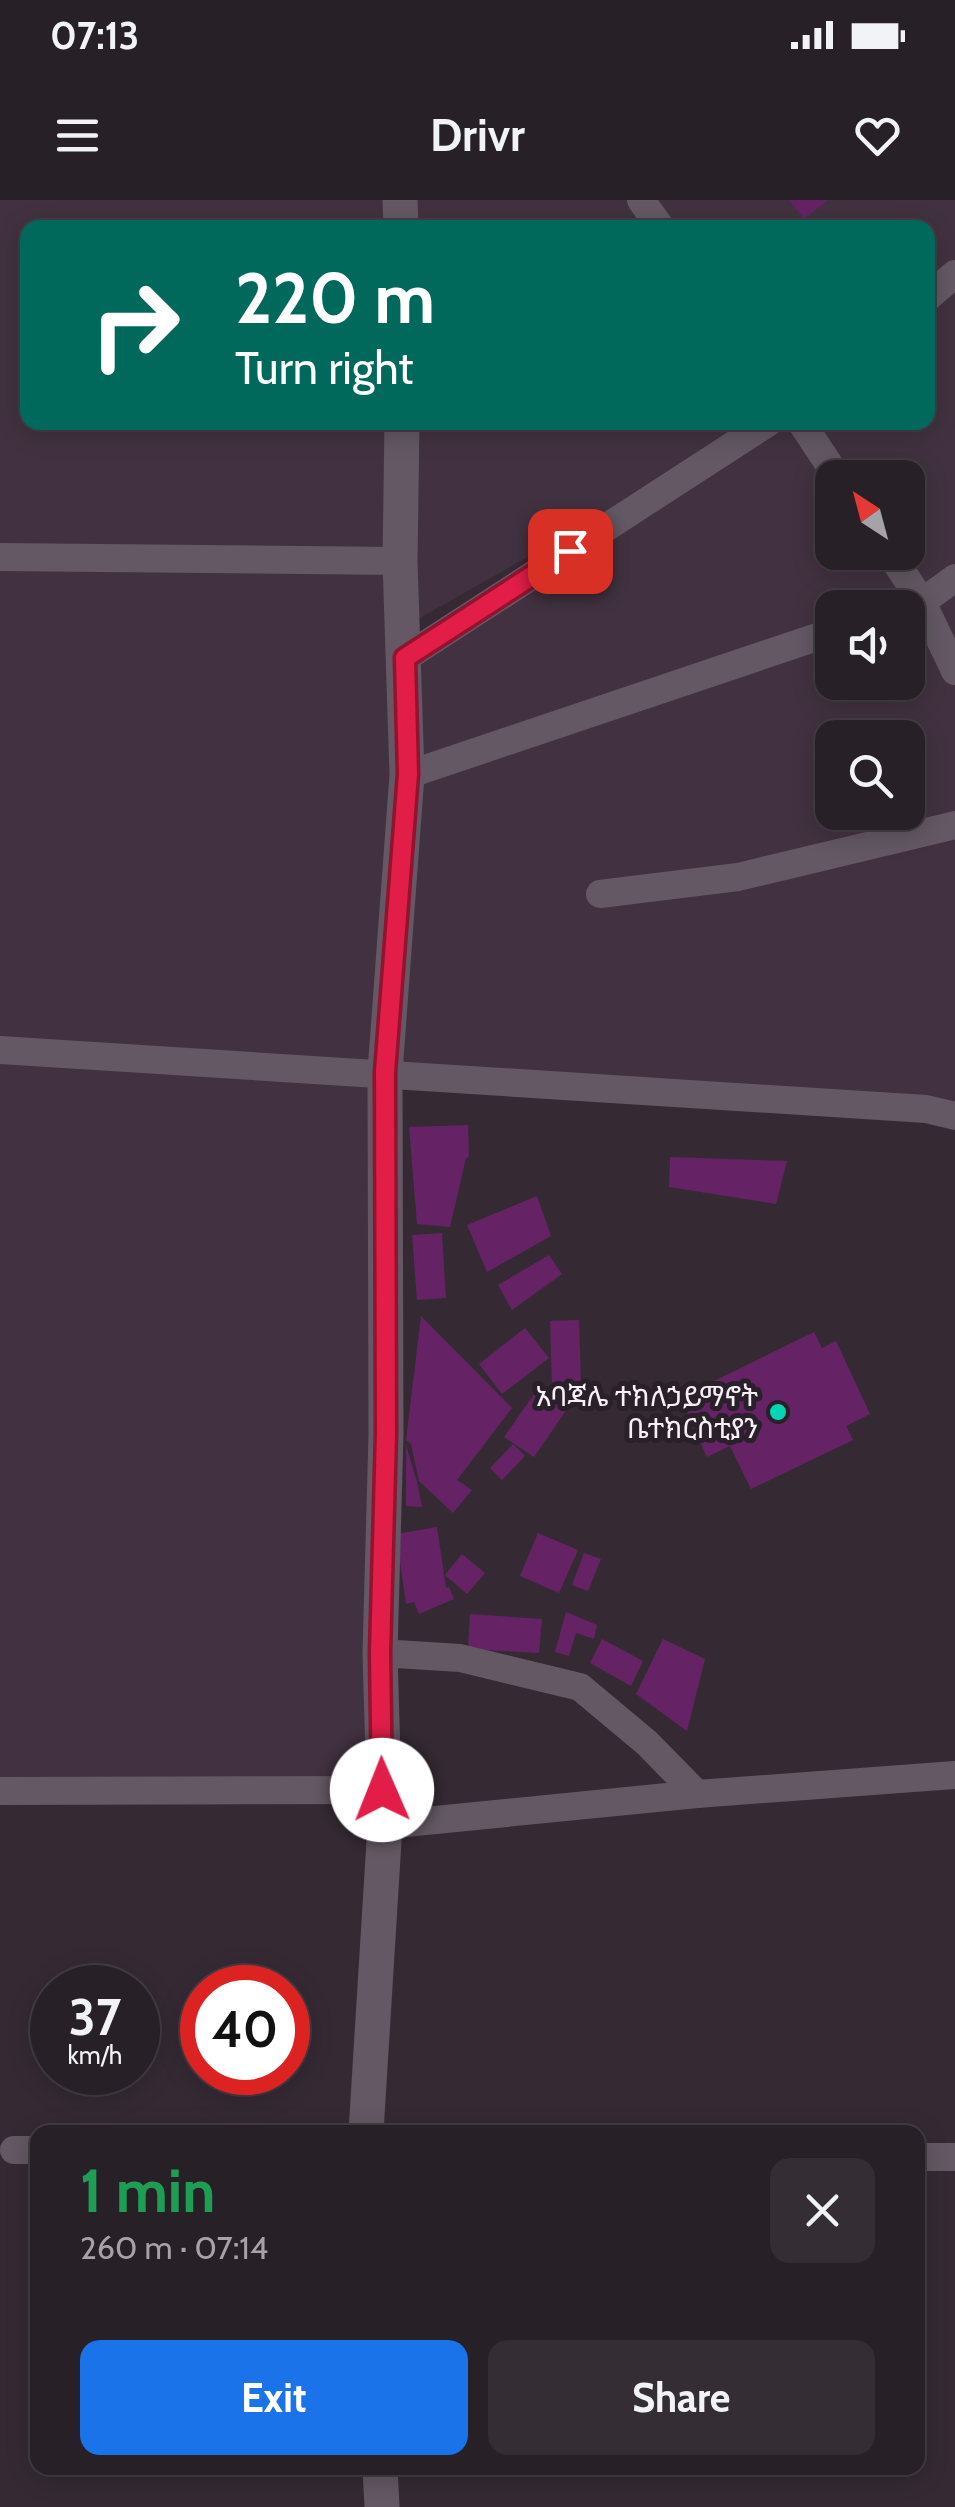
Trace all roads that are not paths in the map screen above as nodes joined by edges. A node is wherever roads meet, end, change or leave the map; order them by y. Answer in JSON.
{"nodes":[{"id":1,"x":955,"y":274,"type":"edge"},
{"id":2,"x":935,"y":291,"type":"edge"},
{"id":3,"x":402,"y":430,"type":"edge"},
{"id":4,"x":757,"y":430,"type":"edge"},
{"id":5,"x":806,"y":430,"type":"edge"},
{"id":6,"x":826,"y":460,"type":"edge"},
{"id":7,"x":0,"y":556,"type":"edge"},
{"id":8,"x":400,"y":561,"type":"junction"},
{"id":9,"x":955,"y":578,"type":"edge"},
{"id":10,"x":925,"y":598,"type":"edge"},
{"id":11,"x":925,"y":623,"type":"edge"},
{"id":12,"x":815,"y":638,"type":"edge"},
{"id":13,"x":405,"y":658,"type":"junction"},
{"id":14,"x":955,"y":671,"type":"edge"},
{"id":15,"x":408,"y":774,"type":"junction"},
{"id":16,"x":955,"y":825,"type":"edge"},
{"id":17,"x":600,"y":894,"type":"dead end"},
{"id":18,"x":0,"y":1050,"type":"edge"},
{"id":19,"x":385,"y":1072,"type":"junction"},
{"id":20,"x":955,"y":1116,"type":"edge"},
{"id":21,"x":380,"y":1653,"type":"junction"},
{"id":22,"x":955,"y":1775,"type":"edge"},
{"id":23,"x":0,"y":1791,"type":"edge"},
{"id":24,"x":697,"y":1794,"type":"junction"},
{"id":25,"x":384,"y":1807,"type":"junction"},
{"id":26,"x":366,"y":2125,"type":"edge"},
{"id":27,"x":925,"y":2157,"type":"edge"},
{"id":28,"x":955,"y":2157,"type":"edge"},
{"id":29,"x":380,"y":2475,"type":"edge"},
{"id":30,"x":382,"y":2507,"type":"edge"}],
"edges":[{"from":1,"to":2,"type":"street"},
{"from":3,"to":8,"type":"street"},
{"from":4,"to":13,"type":"street"},
{"from":5,"to":6,"type":"street"},
{"from":7,"to":8,"type":"street"},
{"from":8,"to":13,"type":"street"},
{"from":9,"to":10,"type":"street"},
{"from":11,"to":14,"type":"street"},
{"from":12,"to":15,"type":"street"},
{"from":13,"to":15,"type":"street"},
{"from":15,"to":19,"type":"street"},
{"from":16,"to":17,"type":"street"},
{"from":18,"to":19,"type":"street"},
{"from":19,"to":20,"type":"street"},
{"from":19,"to":21,"type":"street"},
{"from":21,"to":24,"type":"street"},
{"from":21,"to":25,"type":"street"},
{"from":22,"to":24,"type":"street"},
{"from":23,"to":25,"type":"street"},
{"from":24,"to":25,"type":"street"},
{"from":25,"to":26,"type":"street"},
{"from":27,"to":28,"type":"street"},
{"from":29,"to":30,"type":"street"}]}
